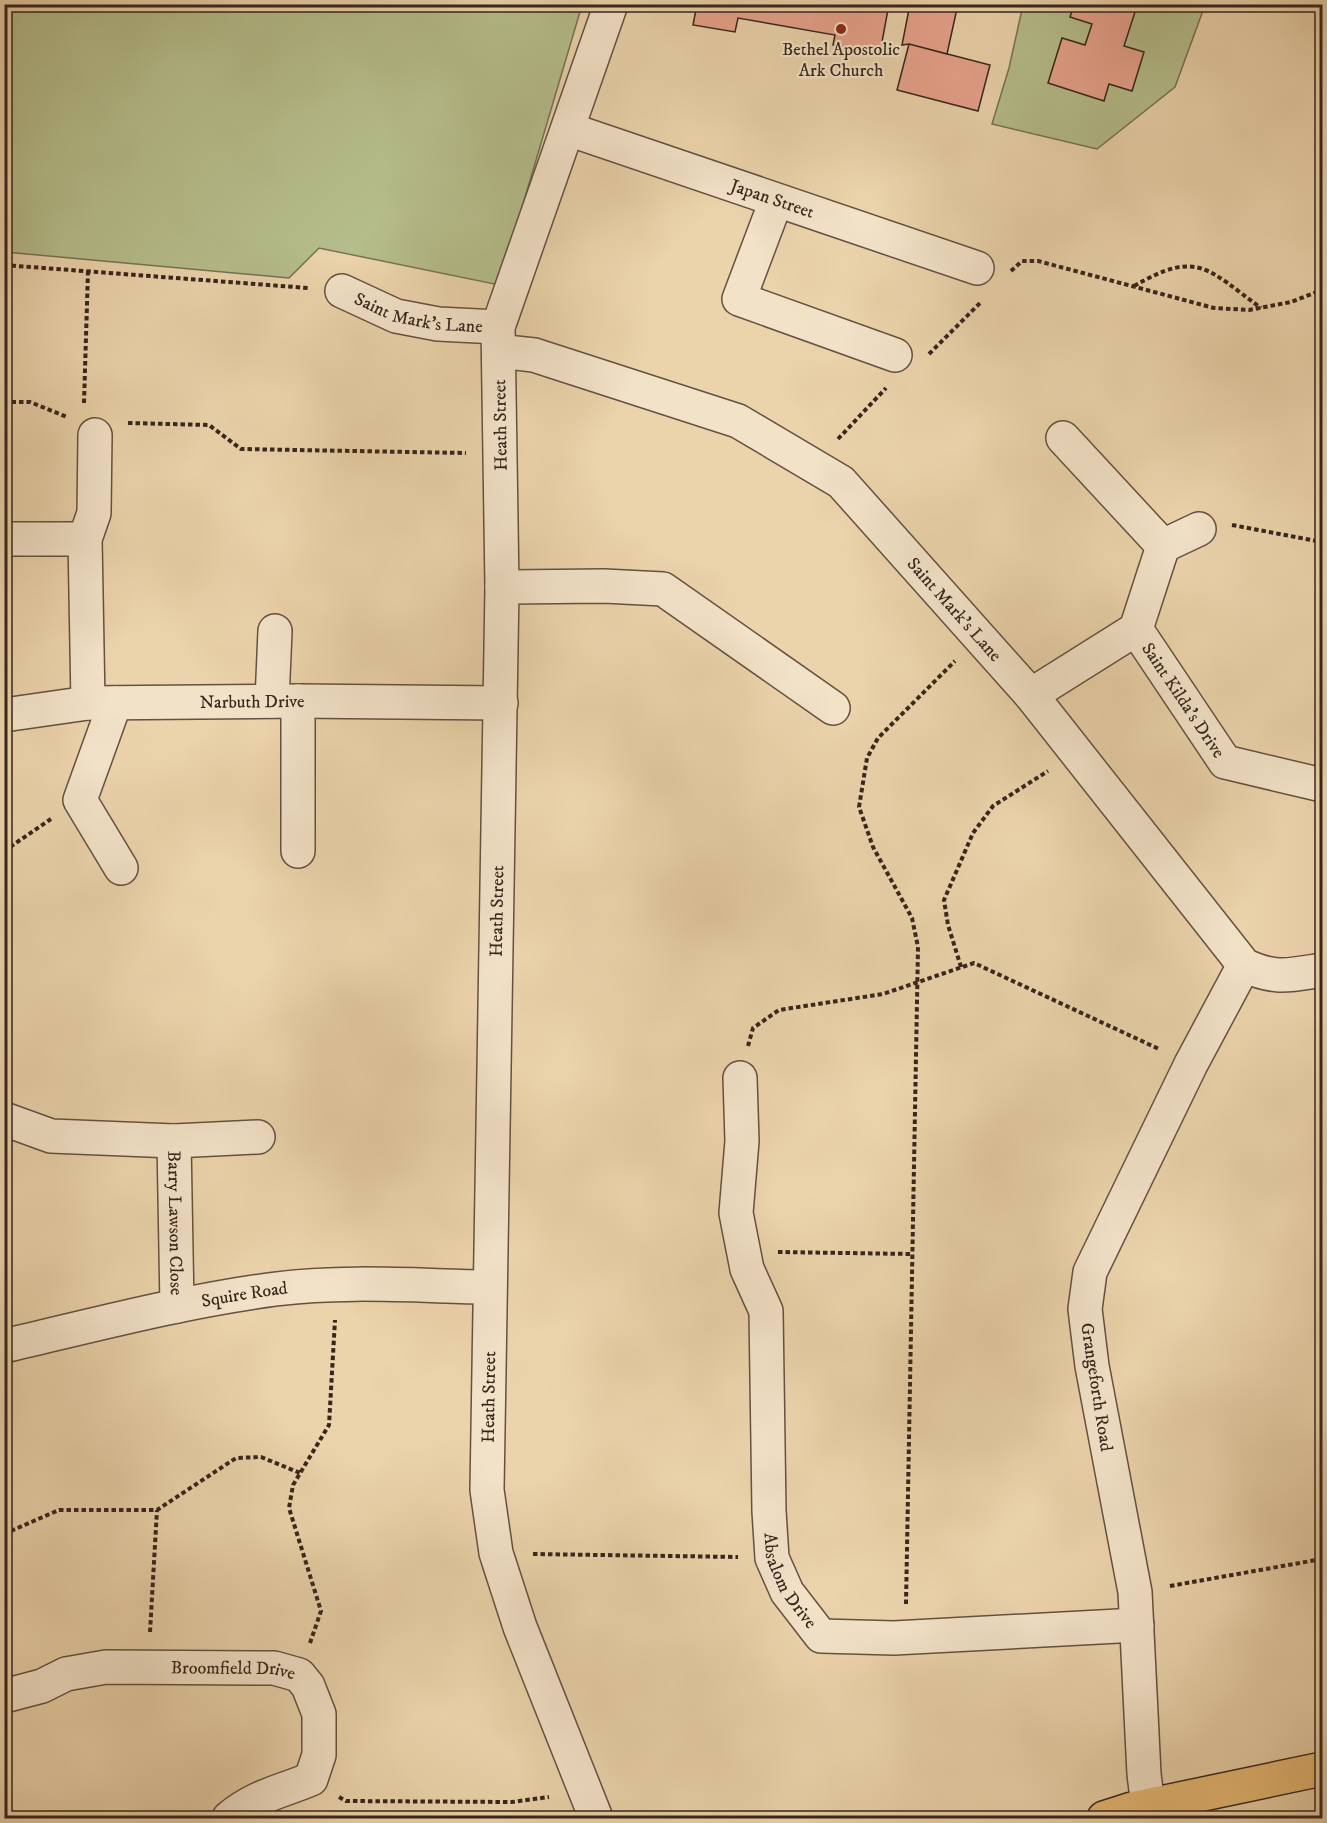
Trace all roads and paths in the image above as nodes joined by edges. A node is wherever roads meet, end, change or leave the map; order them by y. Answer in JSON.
{"nodes":[{"id":1,"x":611,"y":4,"type":"edge"},
{"id":2,"x":568,"y":129,"type":"junction"},
{"id":3,"x":776,"y":201,"type":"junction"},
{"id":4,"x":4,"y":265,"type":"edge"},
{"id":5,"x":88,"y":272,"type":"junction"},
{"id":6,"x":991,"y":272,"type":"joint"},
{"id":7,"x":1133,"y":287,"type":"junction"},
{"id":8,"x":1323,"y":290,"type":"edge"},
{"id":9,"x":342,"y":291,"type":"joint"},
{"id":10,"x":982,"y":301,"type":"dead end"},
{"id":11,"x":1261,"y":308,"type":"junction"},
{"id":12,"x":499,"y":339,"type":"junction"},
{"id":13,"x":926,"y":357,"type":"dead end"},
{"id":14,"x":892,"y":370,"type":"joint"},
{"id":15,"x":4,"y":402,"type":"edge"},
{"id":16,"x":91,"y":421,"type":"junction"},
{"id":17,"x":1063,"y":438,"type":"dead end"},
{"id":18,"x":500,"y":453,"type":"junction"},
{"id":19,"x":812,"y":465,"type":"junction"},
{"id":20,"x":1199,"y":529,"type":"joint"},
{"id":21,"x":4,"y":539,"type":"edge"},
{"id":22,"x":85,"y":539,"type":"junction"},
{"id":23,"x":1323,"y":542,"type":"edge"},
{"id":24,"x":1162,"y":546,"type":"junction"},
{"id":25,"x":502,"y":587,"type":"junction"},
{"id":26,"x":1136,"y":629,"type":"junction"},
{"id":27,"x":275,"y":631,"type":"dead end"},
{"id":28,"x":979,"y":637,"type":"junction"},
{"id":29,"x":1031,"y":694,"type":"junction"},
{"id":30,"x":285,"y":701,"type":"junction"},
{"id":31,"x":101,"y":703,"type":"junction"},
{"id":32,"x":501,"y":703,"type":"junction"},
{"id":33,"x":833,"y":708,"type":"dead end"},
{"id":34,"x":4,"y":715,"type":"edge"},
{"id":35,"x":1076,"y":752,"type":"junction"},
{"id":36,"x":1323,"y":785,"type":"edge"},
{"id":37,"x":80,"y":800,"type":"junction"},
{"id":38,"x":298,"y":850,"type":"dead end"},
{"id":39,"x":4,"y":851,"type":"edge"},
{"id":40,"x":121,"y":868,"type":"dead end"},
{"id":41,"x":1244,"y":965,"type":"junction"},
{"id":42,"x":961,"y":968,"type":"junction"},
{"id":43,"x":1323,"y":970,"type":"edge"},
{"id":44,"x":916,"y":982,"type":"junction"},
{"id":45,"x":1191,"y":1064,"type":"junction"},
{"id":46,"x":740,"y":1078,"type":"joint"},
{"id":47,"x":4,"y":1119,"type":"edge"},
{"id":48,"x":258,"y":1137,"type":"dead end"},
{"id":49,"x":174,"y":1141,"type":"junction"},
{"id":50,"x":744,"y":1252,"type":"junction"},
{"id":51,"x":912,"y":1254,"type":"junction"},
{"id":52,"x":337,"y":1285,"type":"junction"},
{"id":53,"x":489,"y":1287,"type":"junction"},
{"id":54,"x":177,"y":1306,"type":"junction"},
{"id":55,"x":4,"y":1346,"type":"edge"},
{"id":56,"x":300,"y":1473,"type":"junction"},
{"id":57,"x":157,"y":1510,"type":"junction"},
{"id":58,"x":4,"y":1534,"type":"edge"},
{"id":59,"x":496,"y":1553,"type":"junction"},
{"id":60,"x":772,"y":1558,"type":"junction"},
{"id":61,"x":1323,"y":1559,"type":"edge"},
{"id":62,"x":1192,"y":1582,"type":"dead end"},
{"id":63,"x":1137,"y":1625,"type":"junction"},
{"id":64,"x":906,"y":1638,"type":"junction"},
{"id":65,"x":148,"y":1666,"type":"junction"},
{"id":66,"x":298,"y":1675,"type":"junction"},
{"id":67,"x":4,"y":1696,"type":"edge"},
{"id":68,"x":1323,"y":1769,"type":"edge"},
{"id":69,"x":310,"y":1779,"type":"junction"},
{"id":70,"x":591,"y":1806,"type":"edge"},
{"id":71,"x":1130,"y":1813,"type":"edge"},
{"id":72,"x":229,"y":1818,"type":"edge"}],
"edges":[{"from":1,"to":2,"type":"street","name":"Heath Street"},
{"from":2,"to":3,"type":"street","name":"Japan Street"},
{"from":2,"to":12,"type":"street","name":"Heath Street"},
{"from":3,"to":6,"type":"street","name":"Japan Street"},
{"from":3,"to":14,"type":"street"},
{"from":4,"to":5,"type":"path"},
{"from":5,"to":9,"type":"path"},
{"from":5,"to":16,"type":"path"},
{"from":6,"to":7,"type":"path"},
{"from":7,"to":11,"type":"path"},
{"from":7,"to":11,"type":"path"},
{"from":8,"to":11,"type":"path"},
{"from":9,"to":12,"type":"street","name":"Saint Mark's Lane"},
{"from":10,"to":13,"type":"path"},
{"from":12,"to":18,"type":"street","name":"Heath Street"},
{"from":12,"to":19,"type":"street","name":"Saint Mark's Lane"},
{"from":14,"to":19,"type":"path"},
{"from":15,"to":16,"type":"path"},
{"from":16,"to":18,"type":"path"},
{"from":16,"to":22,"type":"street"},
{"from":17,"to":24,"type":"street"},
{"from":18,"to":25,"type":"street","name":"Heath Street"},
{"from":19,"to":28,"type":"street","name":"Saint Mark's Lane"},
{"from":20,"to":23,"type":"path"},
{"from":20,"to":24,"type":"street"},
{"from":21,"to":22,"type":"street"},
{"from":22,"to":31,"type":"street"},
{"from":24,"to":26,"type":"street","name":"Saint Kilda's Drive"},
{"from":25,"to":32,"type":"street","name":"Heath Street"},
{"from":25,"to":33,"type":"street"},
{"from":26,"to":29,"type":"street"},
{"from":26,"to":36,"type":"street","name":"Saint Kilda's Drive"},
{"from":27,"to":30,"type":"street"},
{"from":28,"to":29,"type":"street","name":"Saint Mark's Lane"},
{"from":28,"to":44,"type":"path"},
{"from":29,"to":35,"type":"street","name":"Saint Mark's Lane"},
{"from":30,"to":31,"type":"street","name":"Narbuth Drive"},
{"from":30,"to":32,"type":"street","name":"Narbuth Drive"},
{"from":30,"to":38,"type":"street"},
{"from":31,"to":34,"type":"street","name":"Narbuth Drive"},
{"from":31,"to":37,"type":"street"},
{"from":32,"to":53,"type":"street","name":"Heath Street"},
{"from":35,"to":41,"type":"street","name":"Saint Mark's Lane"},
{"from":35,"to":42,"type":"path"},
{"from":37,"to":39,"type":"path"},
{"from":37,"to":40,"type":"street"},
{"from":41,"to":43,"type":"street"},
{"from":41,"to":45,"type":"street","name":"Grangeforth Road"},
{"from":42,"to":44,"type":"path"},
{"from":42,"to":45,"type":"path"},
{"from":44,"to":46,"type":"path"},
{"from":44,"to":51,"type":"path"},
{"from":45,"to":63,"type":"street","name":"Grangeforth Road"},
{"from":46,"to":50,"type":"street"},
{"from":47,"to":49,"type":"street","name":"Barry Lawson Close"},
{"from":48,"to":49,"type":"street","name":"Barry Lawson Close"},
{"from":49,"to":54,"type":"street","name":"Barry Lawson Close"},
{"from":50,"to":51,"type":"path"},
{"from":50,"to":60,"type":"street","name":"Absalom Drive"},
{"from":51,"to":64,"type":"path"},
{"from":52,"to":53,"type":"street","name":"Squire Road"},
{"from":52,"to":54,"type":"street","name":"Squire Road"},
{"from":52,"to":56,"type":"path"},
{"from":53,"to":59,"type":"street","name":"Heath Street"},
{"from":54,"to":55,"type":"street","name":"Squire Road"},
{"from":56,"to":57,"type":"path"},
{"from":56,"to":66,"type":"path"},
{"from":57,"to":58,"type":"path"},
{"from":57,"to":65,"type":"path"},
{"from":59,"to":60,"type":"path"},
{"from":59,"to":70,"type":"street","name":"Heath Street"},
{"from":60,"to":64,"type":"street","name":"Absalom Drive"},
{"from":61,"to":62,"type":"path"},
{"from":63,"to":64,"type":"street","name":"Absalom Drive"},
{"from":63,"to":71,"type":"street","name":"Grangeforth Road"},
{"from":65,"to":66,"type":"street","name":"Broomfield Drive"},
{"from":65,"to":67,"type":"street","name":"Broomfield Drive"},
{"from":66,"to":69,"type":"street","name":"Broomfield Drive"},
{"from":68,"to":71,"type":"highway"},
{"from":69,"to":70,"type":"path"},
{"from":69,"to":72,"type":"street"}]}
